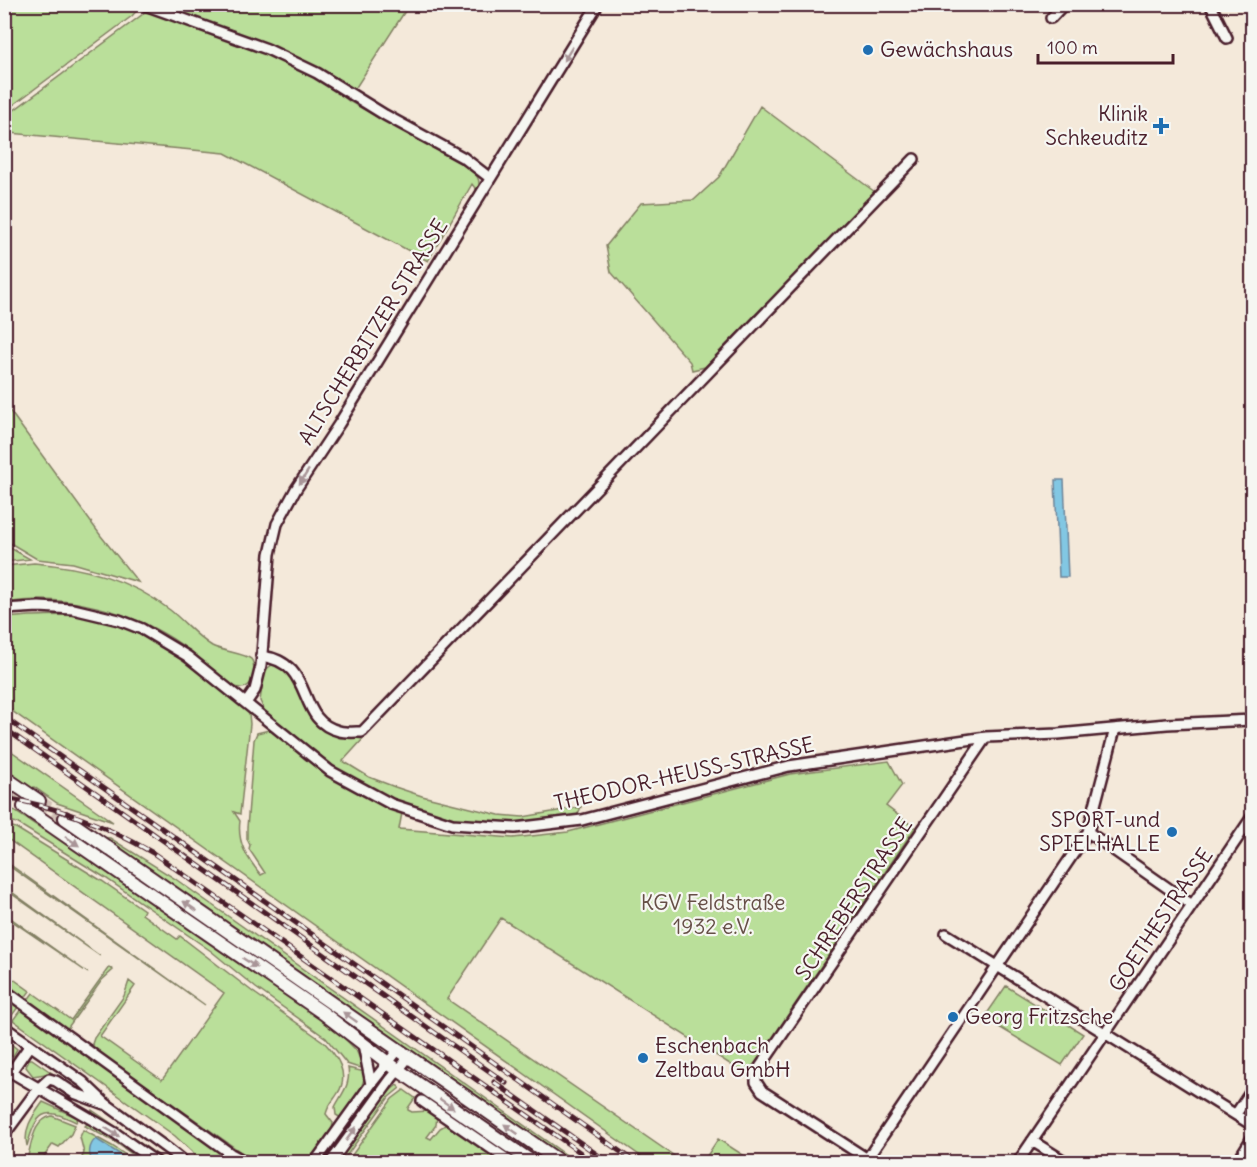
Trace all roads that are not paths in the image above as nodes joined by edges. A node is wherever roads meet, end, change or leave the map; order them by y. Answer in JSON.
{"nodes":[{"id":1,"x":142,"y":4,"type":"edge"},
{"id":2,"x":598,"y":4,"type":"edge"},
{"id":3,"x":1064,"y":4,"type":"edge"},
{"id":4,"x":1210,"y":4,"type":"edge"},
{"id":5,"x":1051,"y":18,"type":"dead end"},
{"id":6,"x":1227,"y":38,"type":"dead end"},
{"id":7,"x":914,"y":159,"type":"dead end"},
{"id":8,"x":490,"y":178,"type":"junction"},
{"id":9,"x":4,"y":609,"type":"edge"},
{"id":10,"x":261,"y":656,"type":"junction"},
{"id":11,"x":246,"y":703,"type":"junction"},
{"id":12,"x":1252,"y":720,"type":"edge"},
{"id":13,"x":1115,"y":729,"type":"junction"},
{"id":14,"x":986,"y":737,"type":"junction"},
{"id":15,"x":4,"y":777,"type":"edge"},
{"id":16,"x":39,"y":801,"type":"tunnel mouth"},
{"id":17,"x":24,"y":807,"type":"tunnel mouth"},
{"id":18,"x":1252,"y":817,"type":"edge"},
{"id":19,"x":65,"y":818,"type":"tunnel mouth"},
{"id":20,"x":1088,"y":832,"type":"junction"},
{"id":21,"x":1192,"y":905,"type":"junction"},
{"id":22,"x":946,"y":934,"type":"dead end"},
{"id":23,"x":996,"y":966,"type":"junction"},
{"id":24,"x":4,"y":990,"type":"edge"},
{"id":25,"x":4,"y":1027,"type":"edge"},
{"id":26,"x":1105,"y":1034,"type":"junction"},
{"id":27,"x":363,"y":1044,"type":"junction"},
{"id":28,"x":30,"y":1045,"type":"junction"},
{"id":29,"x":403,"y":1054,"type":"junction"},
{"id":30,"x":393,"y":1067,"type":"junction"},
{"id":31,"x":8,"y":1070,"type":"edge"},
{"id":32,"x":371,"y":1084,"type":"junction"},
{"id":33,"x":38,"y":1089,"type":"junction"},
{"id":34,"x":1252,"y":1090,"type":"edge"},
{"id":35,"x":422,"y":1101,"type":"dead end"},
{"id":36,"x":106,"y":1104,"type":"junction"},
{"id":37,"x":1236,"y":1114,"type":"junction"},
{"id":38,"x":1252,"y":1125,"type":"edge"},
{"id":39,"x":4,"y":1136,"type":"edge"},
{"id":40,"x":1252,"y":1138,"type":"edge"},
{"id":41,"x":1032,"y":1141,"type":"junction"},
{"id":42,"x":231,"y":1154,"type":"junction"},
{"id":43,"x":870,"y":1161,"type":"edge"},
{"id":44,"x":156,"y":1162,"type":"edge"},
{"id":45,"x":184,"y":1162,"type":"edge"},
{"id":46,"x":239,"y":1162,"type":"edge"},
{"id":47,"x":246,"y":1162,"type":"edge"},
{"id":48,"x":315,"y":1162,"type":"edge"},
{"id":49,"x":331,"y":1162,"type":"edge"},
{"id":50,"x":511,"y":1162,"type":"edge"},
{"id":51,"x":532,"y":1162,"type":"edge"},
{"id":52,"x":560,"y":1162,"type":"edge"},
{"id":53,"x":1018,"y":1162,"type":"edge"},
{"id":54,"x":1066,"y":1162,"type":"edge"},
{"id":55,"x":1237,"y":1162,"type":"edge"}],
"edges":[{"from":1,"to":8,"type":"street"},
{"from":2,"to":8,"type":"street","name":"ALTSCHERBITZER STRASSE","one_way":true},
{"from":3,"to":5,"type":"street"},
{"from":4,"to":6,"type":"street"},
{"from":7,"to":10,"type":"street"},
{"from":8,"to":10,"type":"street","name":"ALTSCHERBITZER STRASSE","one_way":true},
{"from":9,"to":11,"type":"street","name":"THEODOR-HEUSS-STRASSE"},
{"from":10,"to":11,"type":"street","name":"ALTSCHERBITZER STRASSE"},
{"from":11,"to":14,"type":"street","name":"THEODOR-HEUSS-STRASSE"},
{"from":12,"to":13,"type":"street","name":"THEODOR-HEUSS-STRASSE"},
{"from":13,"to":14,"type":"street","name":"THEODOR-HEUSS-STRASSE"},
{"from":13,"to":20,"type":"street"},
{"from":14,"to":43,"type":"street","name":"SCHREBERSTRASSE"},
{"from":15,"to":16,"type":"main road"},
{"from":17,"to":27,"type":"main road","one_way":true},
{"from":18,"to":21,"type":"street","name":"GOETHESTRASSE"},
{"from":29,"to":19,"type":"main road","one_way":true},
{"from":20,"to":21,"type":"street"},
{"from":20,"to":23,"type":"street"},
{"from":21,"to":26,"type":"street","name":"GOETHESTRASSE"},
{"from":22,"to":23,"type":"street"},
{"from":23,"to":26,"type":"street"},
{"from":23,"to":43,"type":"street"},
{"from":24,"to":42,"type":"street"},
{"from":25,"to":28,"type":"street"},
{"from":26,"to":37,"type":"street"},
{"from":26,"to":41,"type":"street","name":"GOETHESTRASSE"},
{"from":27,"to":30,"type":"main road"},
{"from":27,"to":32,"type":"street"},
{"from":28,"to":31,"type":"street"},
{"from":28,"to":36,"type":"street"},
{"from":29,"to":30,"type":"street"},
{"from":52,"to":29,"type":"main road","one_way":true},
{"from":30,"to":32,"type":"street"},
{"from":49,"to":30,"type":"street","one_way":true},
{"from":30,"to":51,"type":"main road","one_way":true},
{"from":31,"to":33,"type":"street"},
{"from":32,"to":48,"type":"street"},
{"from":33,"to":36,"type":"street"},
{"from":33,"to":39,"type":"street"},
{"from":33,"to":44,"type":"street","one_way":true},
{"from":34,"to":37,"type":"street"},
{"from":35,"to":50,"type":"street"},
{"from":36,"to":45,"type":"street"},
{"from":37,"to":38,"type":"street"},
{"from":40,"to":55,"type":"street"},
{"from":41,"to":53,"type":"street","name":"GOETHESTRASSE"},
{"from":41,"to":54,"type":"street"},
{"from":42,"to":46,"type":"street"},
{"from":42,"to":47,"type":"street"}]}
